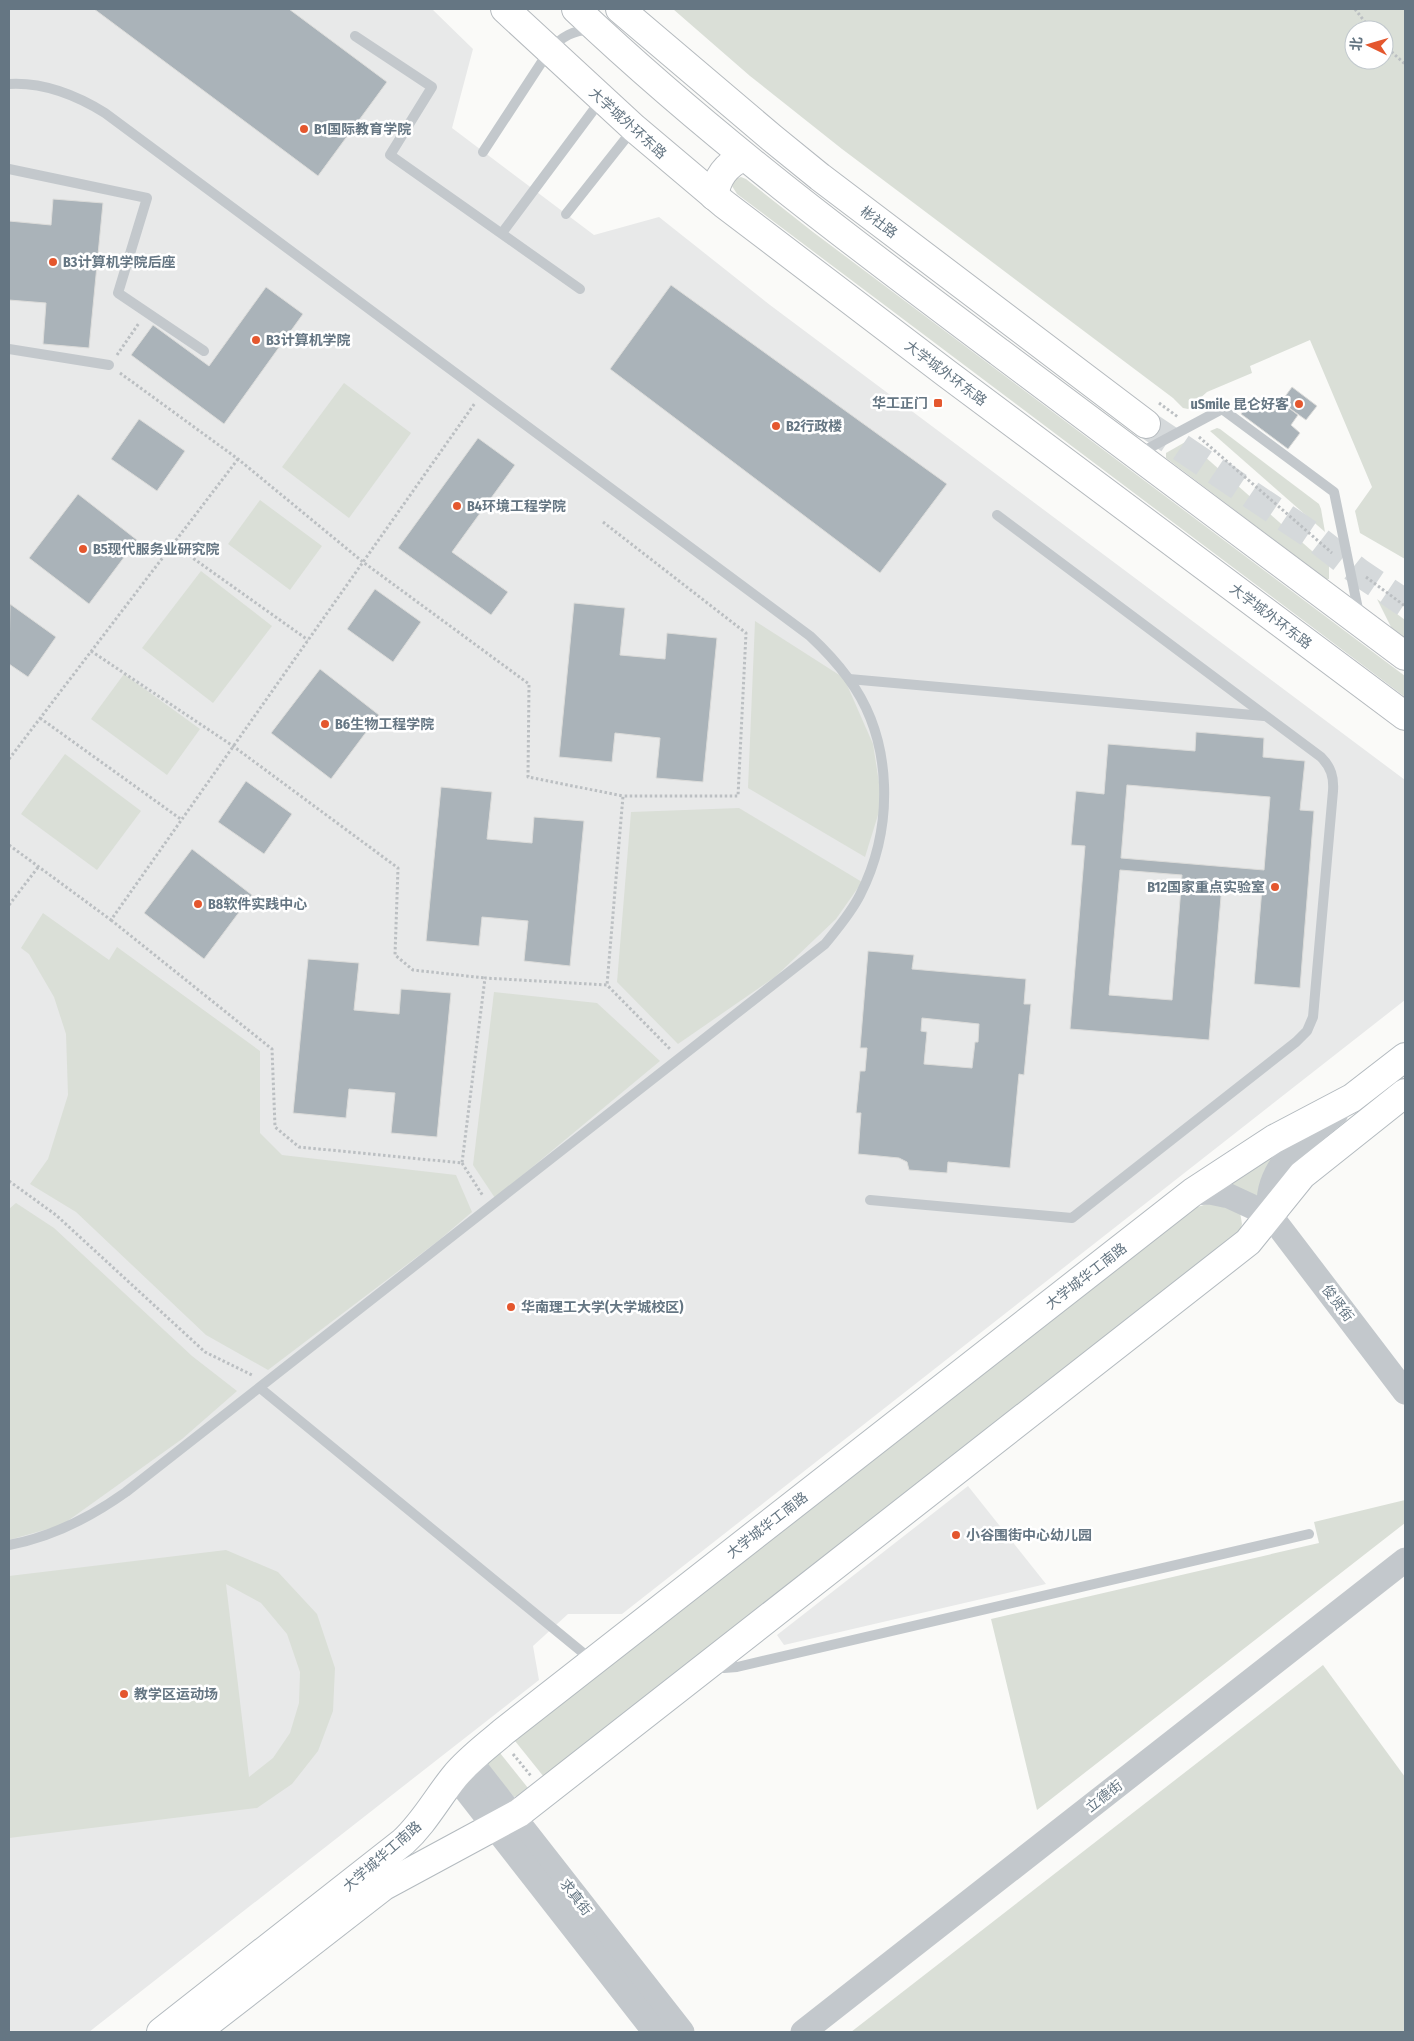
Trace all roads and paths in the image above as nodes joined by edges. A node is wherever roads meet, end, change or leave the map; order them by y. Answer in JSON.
{"nodes":[{"id":1,"x":505,"y":9,"type":"edge"},
{"id":2,"x":576,"y":9,"type":"edge"},
{"id":3,"x":620,"y":9,"type":"edge"},
{"id":4,"x":1355,"y":9,"type":"edge"},
{"id":5,"x":1363,"y":20,"type":"edge"},
{"id":6,"x":599,"y":30,"type":"junction"},
{"id":7,"x":355,"y":36,"type":"dead end"},
{"id":8,"x":549,"y":50,"type":"junction"},
{"id":9,"x":1394,"y":54,"type":"edge"},
{"id":10,"x":1405,"y":64,"type":"edge"},
{"id":11,"x":9,"y":84,"type":"edge"},
{"id":12,"x":602,"y":99,"type":"junction"},
{"id":13,"x":634,"y":128,"type":"junction"},
{"id":14,"x":483,"y":152,"type":"dead end"},
{"id":15,"x":743,"y":156,"type":"junction"},
{"id":16,"x":9,"y":169,"type":"edge"},
{"id":17,"x":714,"y":196,"type":"junction"},
{"id":18,"x":566,"y":214,"type":"dead end"},
{"id":19,"x":502,"y":233,"type":"junction"},
{"id":20,"x":580,"y":289,"type":"dead end"},
{"id":21,"x":146,"y":312,"type":"junction"},
{"id":22,"x":9,"y":349,"type":"edge"},
{"id":23,"x":204,"y":351,"type":"dead end"},
{"id":24,"x":109,"y":366,"type":"junction"},
{"id":25,"x":476,"y":402,"type":"dead end"},
{"id":26,"x":1146,"y":424,"type":"tunnel mouth"},
{"id":27,"x":1198,"y":436,"type":"dead end"},
{"id":28,"x":1136,"y":455,"type":"junction"},
{"id":29,"x":238,"y":459,"type":"junction"},
{"id":30,"x":997,"y":515,"type":"dead end"},
{"id":31,"x":603,"y":522,"type":"dead end"},
{"id":32,"x":173,"y":544,"type":"junction"},
{"id":33,"x":1327,"y":549,"type":"dead end"},
{"id":34,"x":363,"y":562,"type":"junction"},
{"id":35,"x":1373,"y":582,"type":"dead end"},
{"id":36,"x":1405,"y":606,"type":"edge"},
{"id":37,"x":1361,"y":623,"type":"junction"},
{"id":38,"x":308,"y":640,"type":"junction"},
{"id":39,"x":91,"y":651,"type":"junction"},
{"id":40,"x":1405,"y":656,"type":"edge"},
{"id":41,"x":849,"y":679,"type":"junction"},
{"id":42,"x":1265,"y":716,"type":"junction"},
{"id":43,"x":1405,"y":716,"type":"edge"},
{"id":44,"x":40,"y":718,"type":"junction"},
{"id":45,"x":233,"y":746,"type":"junction"},
{"id":46,"x":9,"y":759,"type":"edge"},
{"id":47,"x":623,"y":796,"type":"junction"},
{"id":48,"x":182,"y":820,"type":"junction"},
{"id":49,"x":9,"y":844,"type":"edge"},
{"id":50,"x":39,"y":866,"type":"junction"},
{"id":51,"x":9,"y":906,"type":"edge"},
{"id":52,"x":111,"y":920,"type":"junction"},
{"id":53,"x":485,"y":978,"type":"junction"},
{"id":54,"x":607,"y":985,"type":"junction"},
{"id":55,"x":673,"y":1052,"type":"dead end"},
{"id":56,"x":1405,"y":1058,"type":"edge"},
{"id":57,"x":1405,"y":1093,"type":"edge"},
{"id":58,"x":1352,"y":1098,"type":"junction"},
{"id":59,"x":462,"y":1163,"type":"junction"},
{"id":60,"x":9,"y":1181,"type":"edge"},
{"id":61,"x":1192,"y":1193,"type":"junction"},
{"id":62,"x":870,"y":1200,"type":"dead end"},
{"id":63,"x":486,"y":1201,"type":"dead end"},
{"id":64,"x":1270,"y":1215,"type":"junction"},
{"id":65,"x":255,"y":1376,"type":"dead end"},
{"id":66,"x":260,"y":1388,"type":"junction"},
{"id":67,"x":1405,"y":1392,"type":"edge"},
{"id":68,"x":1309,"y":1534,"type":"dead end"},
{"id":69,"x":9,"y":1545,"type":"edge"},
{"id":70,"x":1405,"y":1560,"type":"edge"},
{"id":71,"x":593,"y":1662,"type":"junction"},
{"id":72,"x":708,"y":1665,"type":"junction"},
{"id":73,"x":510,"y":1749,"type":"dead end"},
{"id":74,"x":462,"y":1769,"type":"junction"},
{"id":75,"x":534,"y":1780,"type":"dead end"},
{"id":76,"x":504,"y":1822,"type":"junction"},
{"id":77,"x":161,"y":2032,"type":"edge"},
{"id":78,"x":196,"y":2032,"type":"edge"},
{"id":79,"x":655,"y":2032,"type":"edge"},
{"id":80,"x":682,"y":2032,"type":"edge"},
{"id":81,"x":802,"y":2032,"type":"edge"}],
"edges":[{"from":1,"to":8,"type":"main road","name":"大学城外环东路"},
{"from":2,"to":6,"type":"main road"},
{"from":3,"to":26,"type":"main road","name":"彬社路"},
{"from":4,"to":5,"type":"path"},
{"from":6,"to":8,"type":"lane"},
{"from":6,"to":15,"type":"main road"},
{"from":7,"to":19,"type":"lane"},
{"from":8,"to":12,"type":"main road","name":"大学城外环东路"},
{"from":8,"to":14,"type":"lane"},
{"from":9,"to":10,"type":"path"},
{"from":11,"to":41,"type":"lane"},
{"from":12,"to":13,"type":"main road","name":"大学城外环东路"},
{"from":12,"to":19,"type":"lane"},
{"from":13,"to":17,"type":"main road","name":"大学城外环东路"},
{"from":13,"to":18,"type":"lane"},
{"from":15,"to":17,"type":"main road"},
{"from":15,"to":28,"type":"main road"},
{"from":16,"to":21,"type":"lane"},
{"from":17,"to":43,"type":"main road","name":"大学城外环东路"},
{"from":19,"to":20,"type":"lane"},
{"from":21,"to":23,"type":"lane"},
{"from":21,"to":24,"type":"path"},
{"from":22,"to":24,"type":"lane"},
{"from":24,"to":29,"type":"path"},
{"from":25,"to":34,"type":"path"},
{"from":27,"to":33,"type":"path"},
{"from":28,"to":37,"type":"main road"},
{"from":28,"to":37,"type":"lane"},
{"from":29,"to":32,"type":"path"},
{"from":29,"to":34,"type":"path"},
{"from":30,"to":42,"type":"lane"},
{"from":31,"to":47,"type":"path"},
{"from":32,"to":38,"type":"path"},
{"from":32,"to":39,"type":"path"},
{"from":34,"to":38,"type":"path"},
{"from":34,"to":47,"type":"path"},
{"from":35,"to":36,"type":"path"},
{"from":37,"to":40,"type":"main road"},
{"from":38,"to":45,"type":"path"},
{"from":39,"to":44,"type":"path"},
{"from":39,"to":45,"type":"path"},
{"from":41,"to":42,"type":"lane"},
{"from":41,"to":66,"type":"lane"},
{"from":42,"to":62,"type":"lane"},
{"from":44,"to":46,"type":"path"},
{"from":44,"to":48,"type":"path"},
{"from":45,"to":48,"type":"path"},
{"from":45,"to":53,"type":"path"},
{"from":47,"to":54,"type":"path"},
{"from":48,"to":52,"type":"path"},
{"from":49,"to":50,"type":"path"},
{"from":50,"to":51,"type":"path"},
{"from":50,"to":52,"type":"path"},
{"from":52,"to":59,"type":"path"},
{"from":53,"to":54,"type":"path"},
{"from":53,"to":59,"type":"path"},
{"from":54,"to":55,"type":"path"},
{"from":56,"to":58,"type":"main road","name":"大学城华工南路"},
{"from":57,"to":64,"type":"main road","name":"大学城华工南路"},
{"from":58,"to":61,"type":"main road","name":"大学城华工南路"},
{"from":58,"to":64,"type":"street"},
{"from":59,"to":63,"type":"path"},
{"from":60,"to":65,"type":"path"},
{"from":61,"to":64,"type":"street","name":"俊贤街"},
{"from":61,"to":71,"type":"main road","name":"大学城华工南路"},
{"from":64,"to":67,"type":"street","name":"俊贤街"},
{"from":64,"to":72,"type":"main road","name":"大学城华工南路"},
{"from":66,"to":69,"type":"lane"},
{"from":66,"to":71,"type":"lane"},
{"from":68,"to":72,"type":"lane"},
{"from":70,"to":81,"type":"street","name":"立德街"},
{"from":71,"to":74,"type":"main road","name":"大学城华工南路"},
{"from":72,"to":76,"type":"main road","name":"大学城华工南路"},
{"from":73,"to":75,"type":"path"},
{"from":74,"to":76,"type":"street","name":"求真街"},
{"from":74,"to":77,"type":"main road","name":"大学城华工南路"},
{"from":76,"to":78,"type":"main road","name":"大学城华工南路"},
{"from":76,"to":79,"type":"street","name":"求真街"},
{"from":76,"to":80,"type":"street","name":"求真街"}]}
